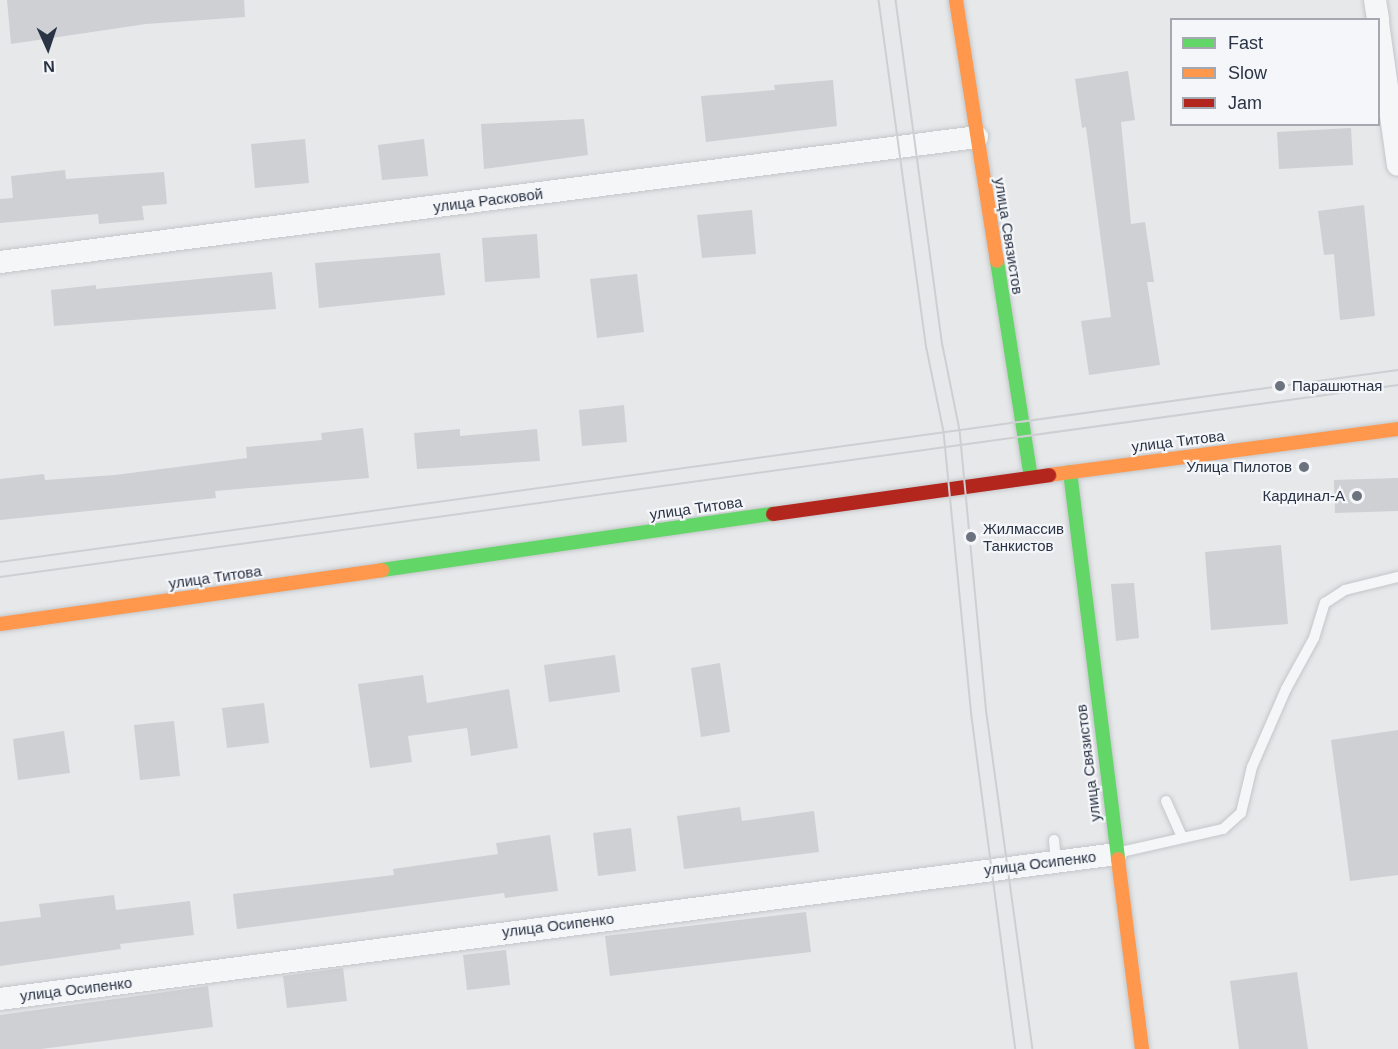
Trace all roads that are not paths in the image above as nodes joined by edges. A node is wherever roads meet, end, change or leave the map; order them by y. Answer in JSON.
{"nodes":[{"id":1,"x":956,"y":0,"type":"edge"},
{"id":2,"x":1375,"y":0,"type":"edge"},
{"id":3,"x":1378,"y":18,"type":"edge"},
{"id":4,"x":1380,"y":35,"type":"edge"},
{"id":5,"x":977,"y":137,"type":"junction"},
{"id":6,"x":1398,"y":165,"type":"edge"},
{"id":7,"x":0,"y":262,"type":"edge"},
{"id":8,"x":1398,"y":429,"type":"edge"},
{"id":9,"x":1070,"y":472,"type":"junction"},
{"id":10,"x":1031,"y":477,"type":"junction"},
{"id":11,"x":1398,"y":577,"type":"edge"},
{"id":12,"x":0,"y":624,"type":"edge"},
{"id":13,"x":1166,"y":801,"type":"dead end"},
{"id":14,"x":1182,"y":837,"type":"junction"},
{"id":15,"x":1116,"y":854,"type":"junction"},
{"id":16,"x":0,"y":999,"type":"edge"},
{"id":17,"x":1142,"y":1049,"type":"edge"}],
"edges":[{"from":1,"to":5,"type":"street","name":"улица Связистов"},
{"from":2,"to":3,"type":"street"},
{"from":4,"to":6,"type":"street"},
{"from":5,"to":7,"type":"street","name":"улица Расковой"},
{"from":5,"to":10,"type":"street","name":"улица Связистов"},
{"from":8,"to":9,"type":"street","name":"улица Титова"},
{"from":9,"to":10,"type":"street","name":"улица Титова"},
{"from":9,"to":15,"type":"street","name":"улица Связистов"},
{"from":10,"to":12,"type":"street","name":"улица Титова"},
{"from":11,"to":14,"type":"lane"},
{"from":13,"to":14,"type":"lane"},
{"from":14,"to":15,"type":"lane"},
{"from":15,"to":16,"type":"street","name":"улица Осипенко"},
{"from":15,"to":17,"type":"street","name":"улица Связистов"}]}
